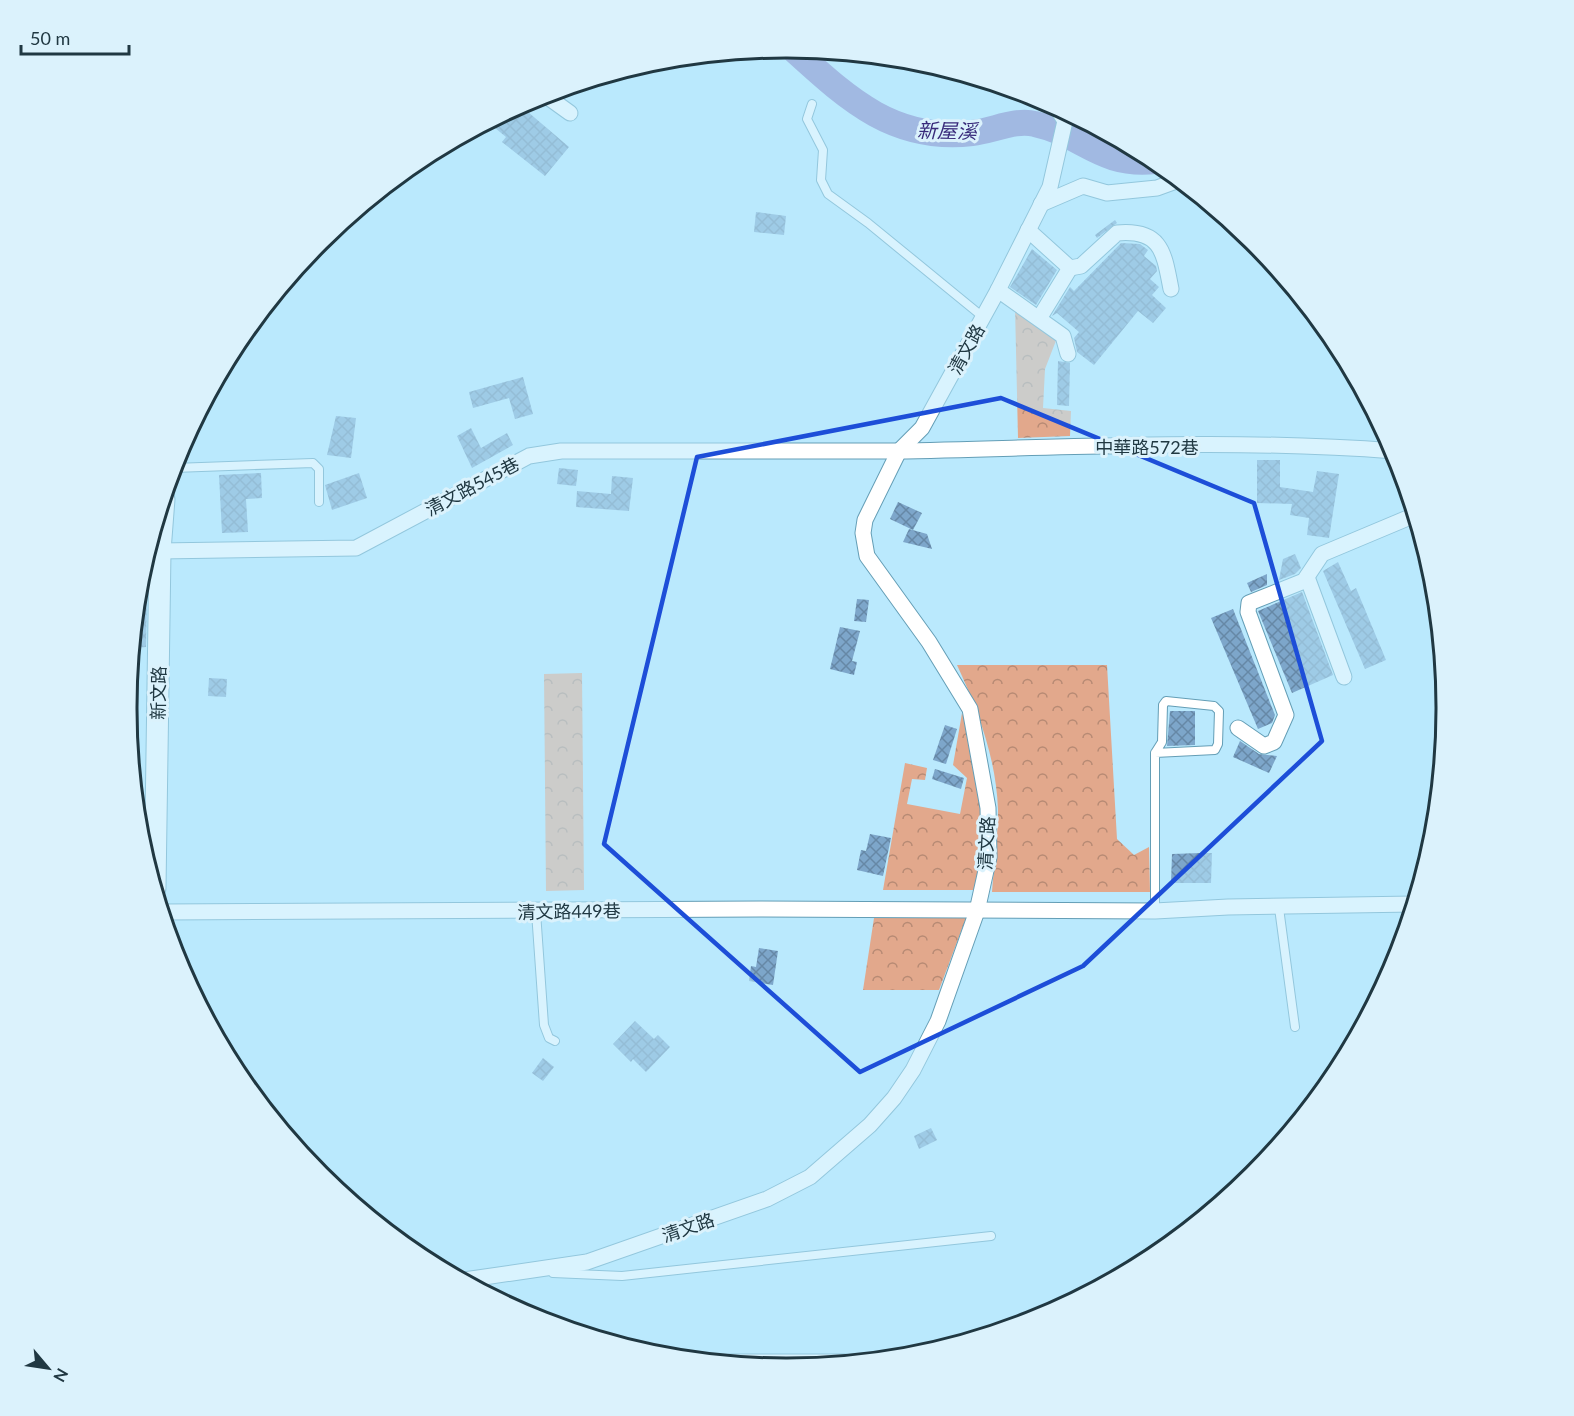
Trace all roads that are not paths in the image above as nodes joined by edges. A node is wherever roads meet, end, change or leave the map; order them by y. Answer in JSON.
{"nodes":[{"id":1,"x":554,"y":102,"type":"edge"},
{"id":2,"x":812,"y":104,"type":"dead end"},
{"id":3,"x":570,"y":113,"type":"dead end"},
{"id":4,"x":1065,"y":121,"type":"edge"},
{"id":5,"x":1169,"y":184,"type":"edge"},
{"id":6,"x":1041,"y":204,"type":"junction"},
{"id":7,"x":1028,"y":230,"type":"junction"},
{"id":8,"x":1070,"y":268,"type":"junction"},
{"id":9,"x":1171,"y":289,"type":"dead end"},
{"id":10,"x":998,"y":290,"type":"junction"},
{"id":11,"x":983,"y":317,"type":"junction"},
{"id":12,"x":1040,"y":317,"type":"junction"},
{"id":13,"x":1068,"y":354,"type":"dead end"},
{"id":14,"x":1383,"y":450,"type":"edge"},
{"id":15,"x":899,"y":451,"type":"junction"},
{"id":16,"x":184,"y":468,"type":"edge"},
{"id":17,"x":319,"y":502,"type":"dead end"},
{"id":18,"x":1408,"y":518,"type":"edge"},
{"id":19,"x":158,"y":550,"type":"edge"},
{"id":20,"x":155,"y":560,"type":"edge"},
{"id":21,"x":1307,"y":577,"type":"junction"},
{"id":22,"x":1344,"y":676,"type":"dead end"},
{"id":23,"x":1238,"y":728,"type":"dead end"},
{"id":24,"x":1155,"y":753,"type":"junction"},
{"id":25,"x":155,"y":856,"type":"edge"},
{"id":26,"x":1406,"y":904,"type":"edge"},
{"id":27,"x":1279,"y":908,"type":"junction"},
{"id":28,"x":976,"y":911,"type":"junction"},
{"id":29,"x":1155,"y":911,"type":"junction"},
{"id":30,"x":171,"y":912,"type":"edge"},
{"id":31,"x":536,"y":912,"type":"junction"},
{"id":32,"x":1295,"y":1027,"type":"dead end"},
{"id":33,"x":555,"y":1041,"type":"dead end"},
{"id":34,"x":991,"y":1236,"type":"dead end"},
{"id":35,"x":522,"y":1272,"type":"junction"},
{"id":36,"x":477,"y":1278,"type":"edge"}],
"edges":[{"from":1,"to":3,"type":"street"},
{"from":2,"to":11,"type":"lane"},
{"from":4,"to":6,"type":"street","name":"清文路"},
{"from":5,"to":6,"type":"street"},
{"from":6,"to":7,"type":"street","name":"清文路"},
{"from":7,"to":8,"type":"street"},
{"from":7,"to":10,"type":"street","name":"清文路"},
{"from":8,"to":9,"type":"street"},
{"from":8,"to":12,"type":"street"},
{"from":10,"to":11,"type":"street","name":"清文路"},
{"from":10,"to":12,"type":"street"},
{"from":11,"to":15,"type":"street","name":"清文路"},
{"from":12,"to":13,"type":"street"},
{"from":14,"to":15,"type":"street","name":"中華路572巷"},
{"from":15,"to":19,"type":"street","name":"清文路545巷"},
{"from":15,"to":28,"type":"street","name":"清文路"},
{"from":16,"to":17,"type":"lane"},
{"from":18,"to":21,"type":"street"},
{"from":20,"to":25,"type":"street","name":"新文路"},
{"from":21,"to":22,"type":"street"},
{"from":21,"to":23,"type":"street"},
{"from":24,"to":24,"type":"lane"},
{"from":24,"to":29,"type":"lane"},
{"from":26,"to":27,"type":"street","name":"清文路449巷"},
{"from":27,"to":29,"type":"street","name":"清文路449巷"},
{"from":27,"to":32,"type":"lane"},
{"from":28,"to":29,"type":"street","name":"清文路449巷"},
{"from":28,"to":31,"type":"street","name":"清文路449巷"},
{"from":28,"to":35,"type":"street","name":"清文路"},
{"from":30,"to":31,"type":"street","name":"清文路449巷"},
{"from":31,"to":33,"type":"lane"},
{"from":34,"to":35,"type":"lane"},
{"from":35,"to":36,"type":"street","name":"清文路"}]}
